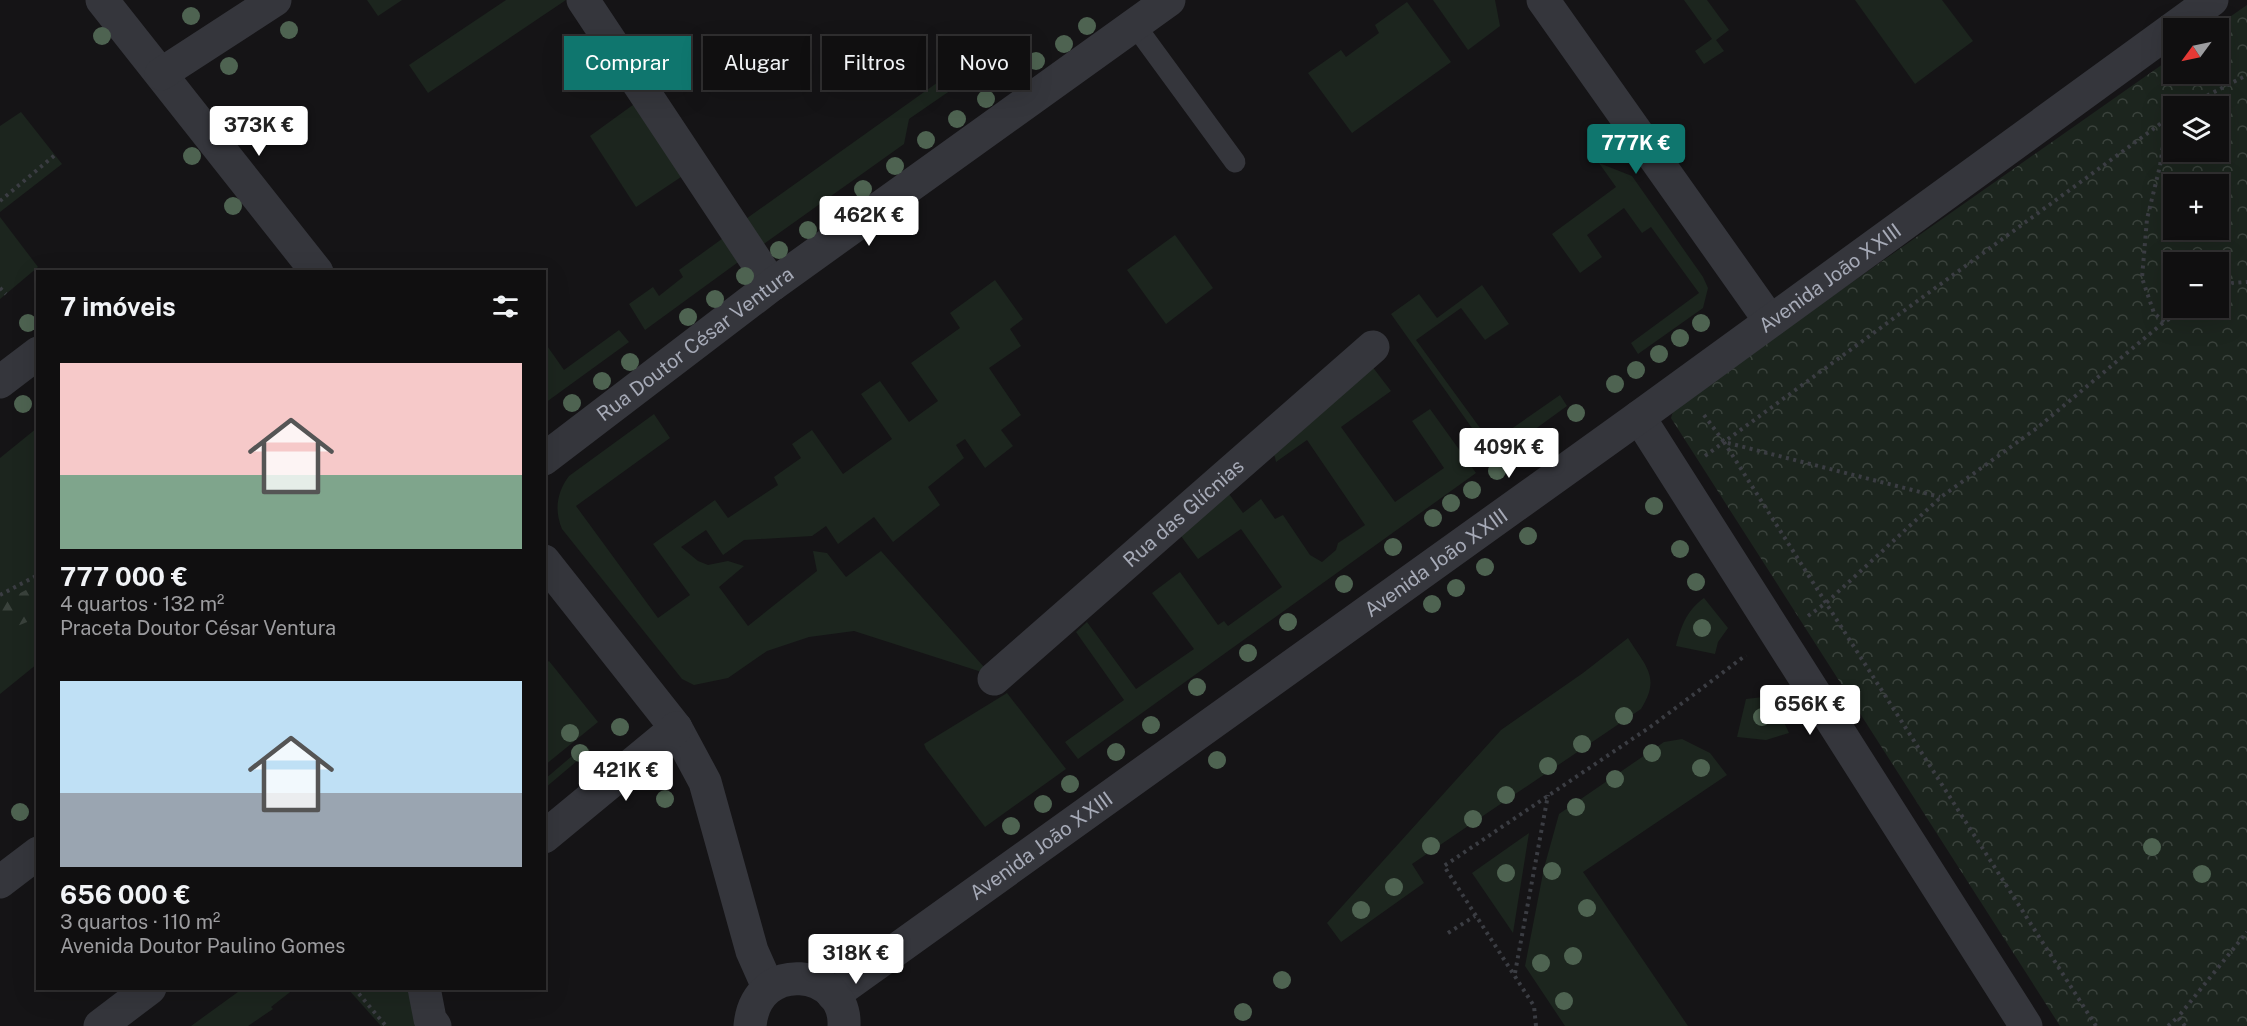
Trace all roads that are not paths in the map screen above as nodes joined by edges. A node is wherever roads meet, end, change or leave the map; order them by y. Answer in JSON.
{"nodes":[{"id":1,"x":102,"y":0,"type":"edge"},
{"id":2,"x":275,"y":0,"type":"edge"},
{"id":3,"x":583,"y":0,"type":"edge"},
{"id":4,"x":1169,"y":0,"type":"edge"},
{"id":5,"x":1543,"y":0,"type":"edge"},
{"id":6,"x":2212,"y":0,"type":"edge"},
{"id":7,"x":1134,"y":24,"type":"junction"},
{"id":8,"x":161,"y":74,"type":"junction"},
{"id":9,"x":1235,"y":162,"type":"dead end"},
{"id":10,"x":315,"y":270,"type":"edge"},
{"id":11,"x":772,"y":285,"type":"junction"},
{"id":12,"x":1770,"y":321,"type":"junction"},
{"id":13,"x":1373,"y":347,"type":"dead end"},
{"id":14,"x":36,"y":354,"type":"edge"},
{"id":15,"x":0,"y":382,"type":"edge"},
{"id":16,"x":1639,"y":417,"type":"junction"},
{"id":17,"x":546,"y":457,"type":"edge"},
{"id":18,"x":546,"y":564,"type":"edge"},
{"id":19,"x":994,"y":679,"type":"dead end"},
{"id":20,"x":676,"y":728,"type":"junction"},
{"id":21,"x":546,"y":835,"type":"edge"},
{"id":22,"x":36,"y":855,"type":"edge"},
{"id":23,"x":0,"y":882,"type":"edge"},
{"id":24,"x":768,"y":987,"type":"junction"},
{"id":25,"x":147,"y":990,"type":"edge"},
{"id":26,"x":424,"y":990,"type":"edge"},
{"id":27,"x":832,"y":995,"type":"junction"},
{"id":28,"x":99,"y":1026,"type":"edge"},
{"id":29,"x":435,"y":1026,"type":"edge"},
{"id":30,"x":750,"y":1026,"type":"edge"},
{"id":31,"x":844,"y":1026,"type":"edge"},
{"id":32,"x":2026,"y":1026,"type":"edge"}],
"edges":[{"from":1,"to":8,"type":"street"},
{"from":2,"to":8,"type":"street"},
{"from":3,"to":11,"type":"street"},
{"from":4,"to":7,"type":"street","name":"Rua Doutor César Ventura"},
{"from":5,"to":12,"type":"street"},
{"from":6,"to":12,"type":"street","name":"Avenida João XXIII"},
{"from":7,"to":9,"type":"lane"},
{"from":7,"to":11,"type":"street","name":"Rua Doutor César Ventura"},
{"from":8,"to":10,"type":"street"},
{"from":11,"to":17,"type":"street","name":"Rua Doutor César Ventura"},
{"from":12,"to":16,"type":"street","name":"Avenida João XXIII"},
{"from":13,"to":19,"type":"street","name":"Rua das Glícnias"},
{"from":14,"to":15,"type":"street"},
{"from":16,"to":27,"type":"street","name":"Avenida João XXIII"},
{"from":16,"to":32,"type":"street"},
{"from":18,"to":20,"type":"street"},
{"from":20,"to":21,"type":"street"},
{"from":20,"to":24,"type":"street"},
{"from":22,"to":23,"type":"street"},
{"from":24,"to":27,"type":"street"},
{"from":24,"to":30,"type":"street"},
{"from":25,"to":28,"type":"street"},
{"from":26,"to":29,"type":"street"},
{"from":27,"to":31,"type":"street"}]}
